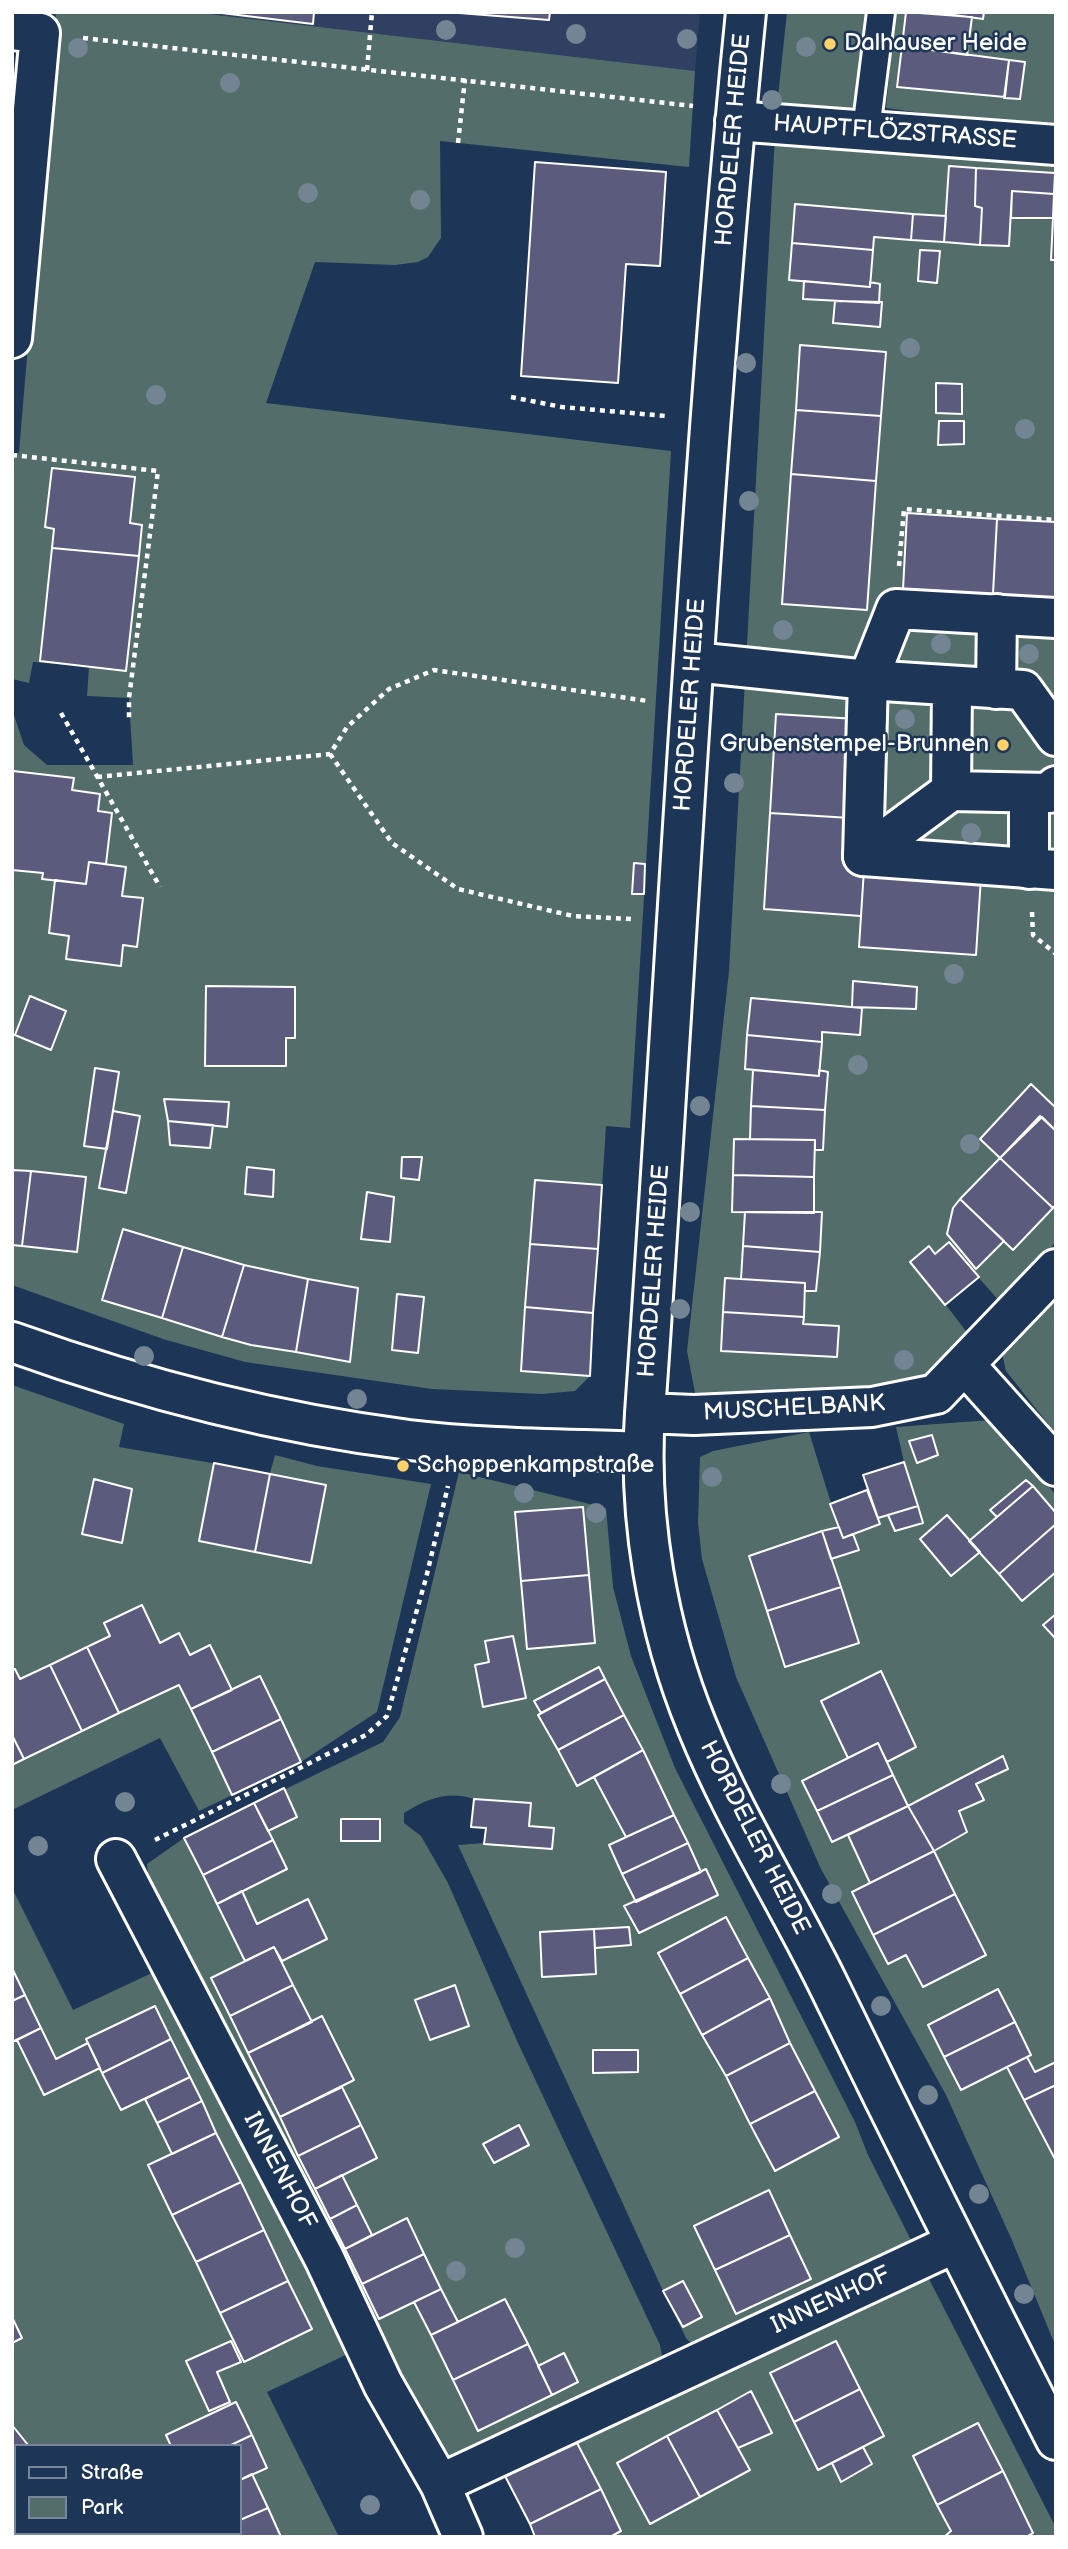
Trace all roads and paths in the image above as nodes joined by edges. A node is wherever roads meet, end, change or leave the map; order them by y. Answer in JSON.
{"nodes":[{"id":1,"x":372,"y":12,"type":"edge"},
{"id":2,"x":746,"y":12,"type":"edge"},
{"id":3,"x":881,"y":12,"type":"edge"},
{"id":4,"x":26,"y":32,"type":"edge"},
{"id":5,"x":367,"y":70,"type":"junction"},
{"id":6,"x":465,"y":79,"type":"junction"},
{"id":7,"x":735,"y":121,"type":"junction"},
{"id":8,"x":866,"y":130,"type":"junction"},
{"id":9,"x":458,"y":143,"type":"dead end"},
{"id":10,"x":1056,"y":145,"type":"edge"},
{"id":11,"x":12,"y":338,"type":"edge"},
{"id":12,"x":511,"y":397,"type":"dead end"},
{"id":13,"x":712,"y":420,"type":"junction"},
{"id":14,"x":12,"y":455,"type":"edge"},
{"id":15,"x":1056,"y":520,"type":"edge"},
{"id":16,"x":895,"y":609,"type":"junction"},
{"id":17,"x":997,"y":614,"type":"junction"},
{"id":18,"x":1056,"y":618,"type":"edge"},
{"id":19,"x":694,"y":662,"type":"junction"},
{"id":20,"x":868,"y":680,"type":"junction"},
{"id":21,"x":952,"y":688,"type":"junction"},
{"id":22,"x":996,"y":690,"type":"junction"},
{"id":23,"x":691,"y":708,"type":"junction"},
{"id":24,"x":61,"y":713,"type":"dead end"},
{"id":25,"x":129,"y":719,"type":"dead end"},
{"id":26,"x":1056,"y":736,"type":"edge"},
{"id":27,"x":330,"y":754,"type":"junction"},
{"id":28,"x":97,"y":777,"type":"junction"},
{"id":29,"x":1042,"y":790,"type":"edge"},
{"id":30,"x":951,"y":791,"type":"junction"},
{"id":31,"x":863,"y":856,"type":"junction"},
{"id":32,"x":1043,"y":870,"type":"edge"},
{"id":33,"x":160,"y":887,"type":"dead end"},
{"id":34,"x":678,"y":921,"type":"junction"},
{"id":35,"x":1056,"y":1269,"type":"edge"},
{"id":36,"x":12,"y":1342,"type":"edge"},
{"id":37,"x":966,"y":1366,"type":"junction"},
{"id":38,"x":645,"y":1413,"type":"junction"},
{"id":39,"x":453,"y":1444,"type":"junction"},
{"id":40,"x":642,"y":1452,"type":"junction"},
{"id":41,"x":1056,"y":1466,"type":"edge"},
{"id":42,"x":116,"y":1859,"type":"joint"},
{"id":43,"x":955,"y":2243,"type":"junction"},
{"id":44,"x":1056,"y":2440,"type":"edge"},
{"id":45,"x":440,"y":2484,"type":"junction"},
{"id":46,"x":463,"y":2537,"type":"edge"}],
"edges":[{"from":1,"to":5,"type":"path"},
{"from":2,"to":7,"type":"street","name":"HORDELER HEIDE"},
{"from":3,"to":8,"type":"lane"},
{"from":4,"to":5,"type":"path"},
{"from":4,"to":11,"type":"street"},
{"from":5,"to":6,"type":"path"},
{"from":6,"to":7,"type":"path"},
{"from":6,"to":9,"type":"path"},
{"from":7,"to":8,"type":"street","name":"HAUPTFLÖZSTRASSE"},
{"from":7,"to":13,"type":"street","name":"HORDELER HEIDE"},
{"from":8,"to":10,"type":"street","name":"HAUPTFLÖZSTRASSE"},
{"from":12,"to":13,"type":"path"},
{"from":13,"to":19,"type":"street","name":"HORDELER HEIDE"},
{"from":14,"to":25,"type":"path"},
{"from":15,"to":16,"type":"path"},
{"from":16,"to":17,"type":"street"},
{"from":16,"to":20,"type":"street"},
{"from":17,"to":18,"type":"street"},
{"from":17,"to":22,"type":"street"},
{"from":19,"to":20,"type":"street"},
{"from":19,"to":23,"type":"street","name":"HORDELER HEIDE"},
{"from":20,"to":21,"type":"street"},
{"from":20,"to":31,"type":"street"},
{"from":21,"to":22,"type":"street"},
{"from":21,"to":30,"type":"street"},
{"from":22,"to":26,"type":"street"},
{"from":23,"to":27,"type":"path"},
{"from":23,"to":34,"type":"street","name":"HORDELER HEIDE"},
{"from":24,"to":28,"type":"path"},
{"from":27,"to":28,"type":"path"},
{"from":27,"to":34,"type":"path"},
{"from":28,"to":33,"type":"path"},
{"from":29,"to":30,"type":"street"},
{"from":29,"to":32,"type":"street"},
{"from":30,"to":31,"type":"street"},
{"from":31,"to":32,"type":"street"},
{"from":34,"to":38,"type":"street","name":"HORDELER HEIDE"},
{"from":35,"to":37,"type":"street","name":"MUSCHELBANK"},
{"from":36,"to":39,"type":"street"},
{"from":37,"to":38,"type":"street","name":"MUSCHELBANK"},
{"from":37,"to":41,"type":"street"},
{"from":38,"to":40,"type":"street","name":"HORDELER HEIDE"},
{"from":39,"to":40,"type":"street"},
{"from":39,"to":42,"type":"path"},
{"from":40,"to":43,"type":"street","name":"HORDELER HEIDE"},
{"from":42,"to":45,"type":"street","name":"INNENHOF"},
{"from":43,"to":44,"type":"street","name":"HORDELER HEIDE"},
{"from":43,"to":45,"type":"street","name":"INNENHOF"},
{"from":45,"to":46,"type":"street","name":"INNENHOF"}]}
